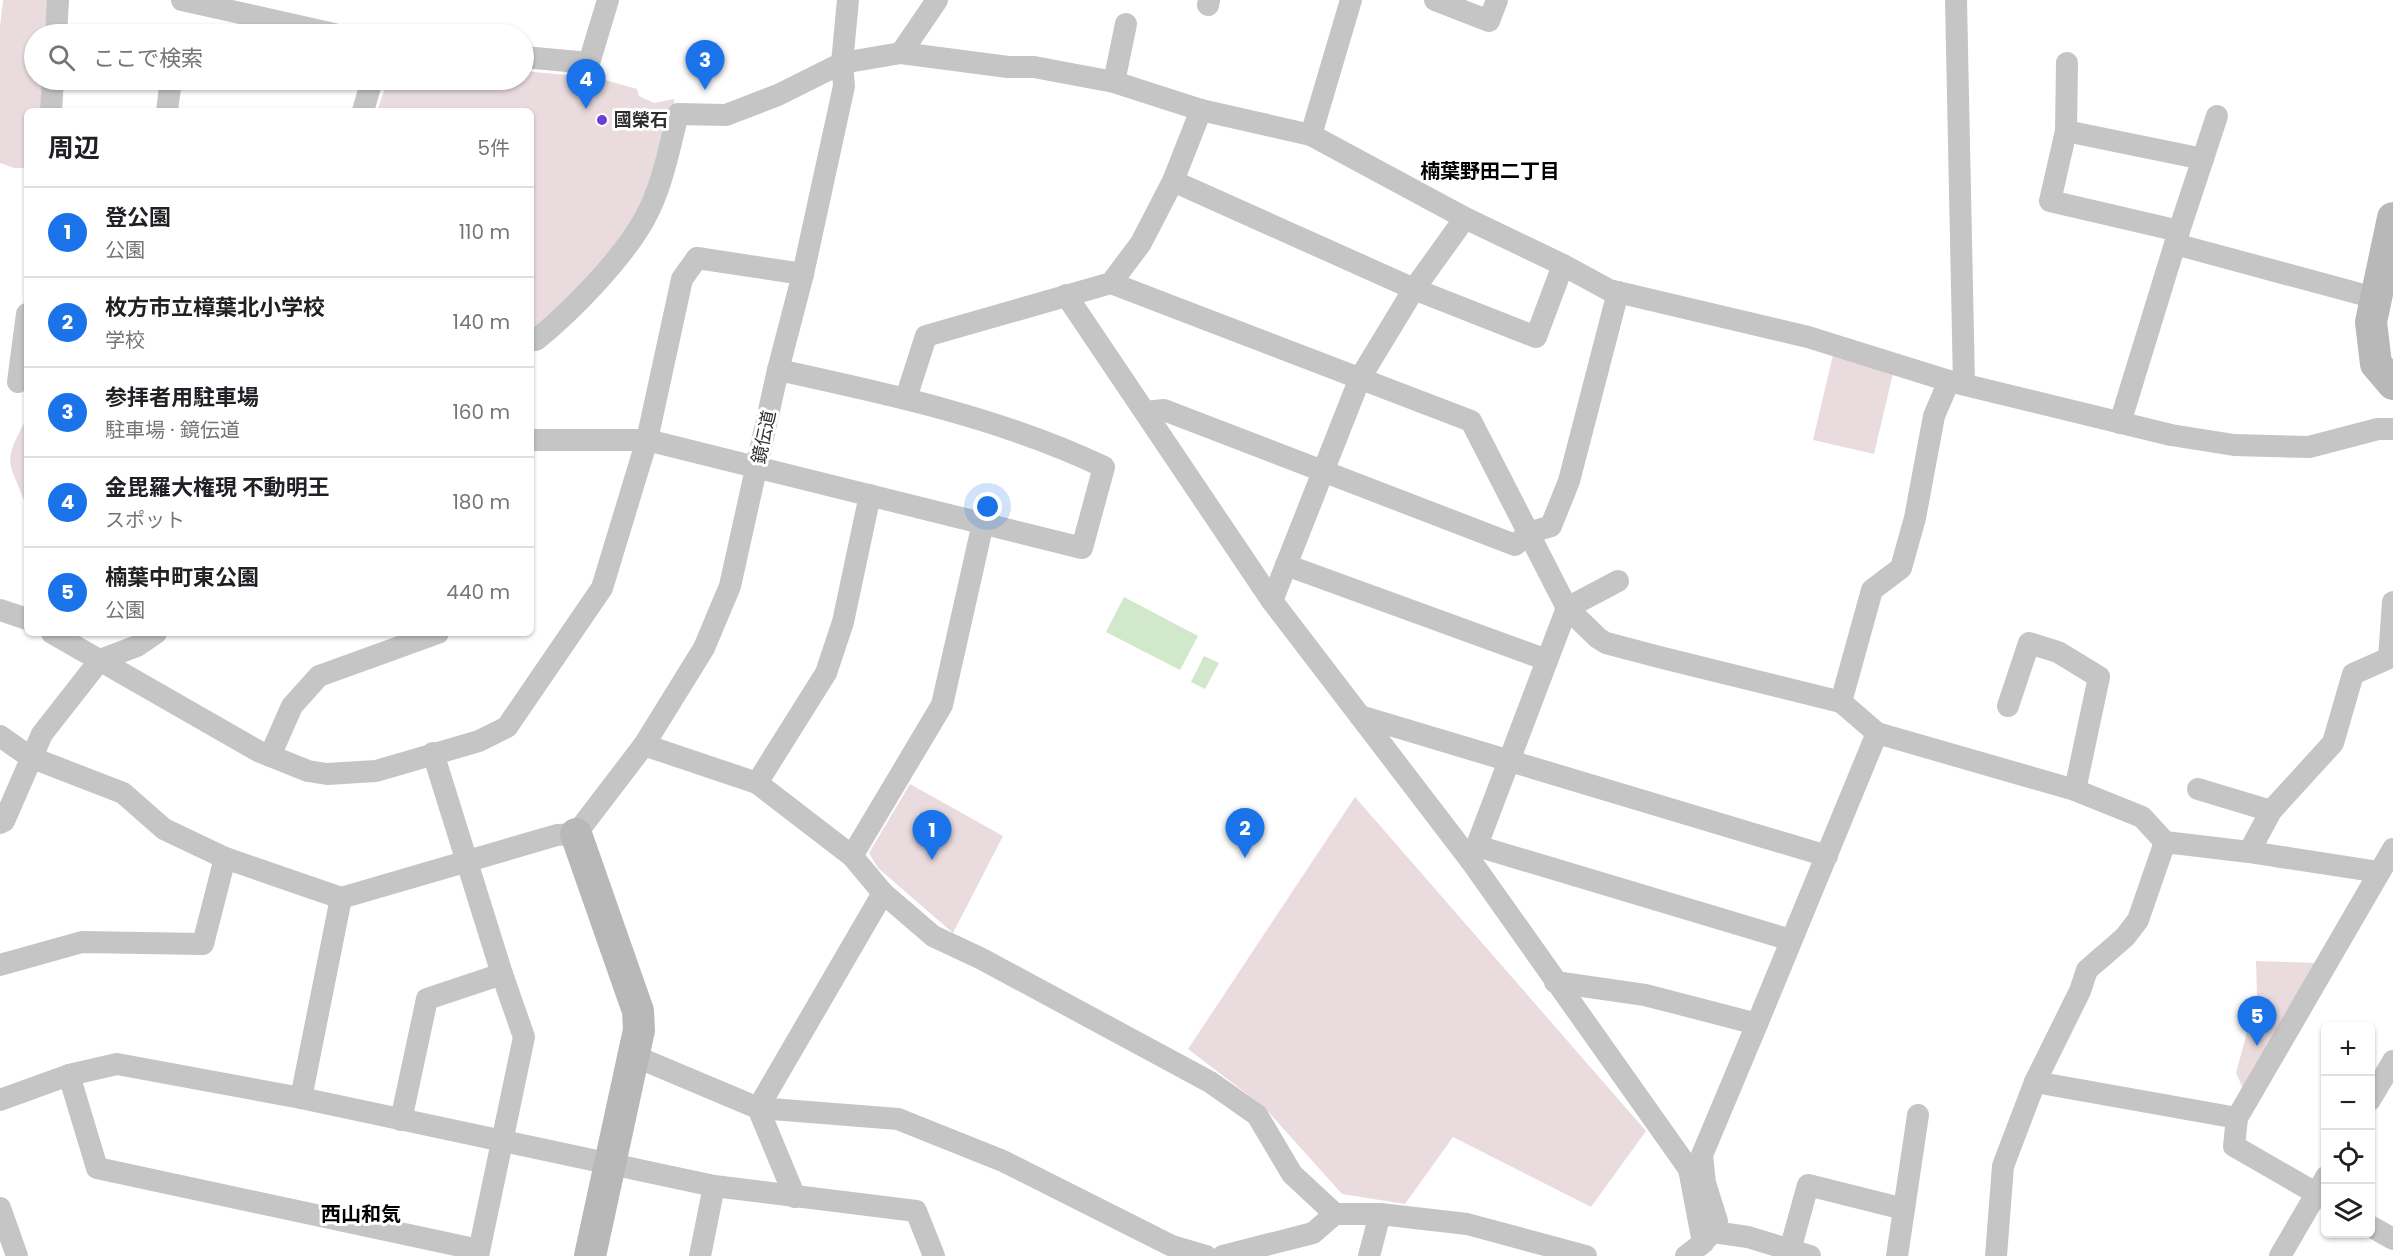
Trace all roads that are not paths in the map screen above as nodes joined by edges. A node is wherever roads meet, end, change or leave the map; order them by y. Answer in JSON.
{"nodes":[{"id":1,"x":58,"y":0,"type":"edge"},
{"id":2,"x":182,"y":0,"type":"edge"},
{"id":3,"x":608,"y":0,"type":"edge"},
{"id":4,"x":848,"y":0,"type":"edge"},
{"id":5,"x":937,"y":0,"type":"edge"},
{"id":6,"x":1351,"y":0,"type":"edge"},
{"id":7,"x":1435,"y":0,"type":"edge"},
{"id":8,"x":1497,"y":0,"type":"edge"},
{"id":9,"x":1956,"y":0,"type":"edge"},
{"id":10,"x":57,"y":24,"type":"edge"},
{"id":11,"x":261,"y":24,"type":"edge"},
{"id":12,"x":1126,"y":24,"type":"dead end"},
{"id":13,"x":901,"y":53,"type":"junction"},
{"id":14,"x":534,"y":58,"type":"edge"},
{"id":15,"x":842,"y":63,"type":"junction"},
{"id":16,"x":2067,"y":63,"type":"dead end"},
{"id":17,"x":1114,"y":82,"type":"junction"},
{"id":18,"x":52,"y":90,"type":"edge"},
{"id":19,"x":170,"y":90,"type":"edge"},
{"id":20,"x":369,"y":90,"type":"edge"},
{"id":21,"x":51,"y":108,"type":"edge"},
{"id":22,"x":167,"y":108,"type":"edge"},
{"id":23,"x":364,"y":108,"type":"edge"},
{"id":24,"x":1201,"y":110,"type":"junction"},
{"id":25,"x":2217,"y":116,"type":"dead end"},
{"id":26,"x":2066,"y":131,"type":"junction"},
{"id":27,"x":1311,"y":135,"type":"junction"},
{"id":28,"x":2203,"y":159,"type":"junction"},
{"id":29,"x":1173,"y":181,"type":"junction"},
{"id":30,"x":1465,"y":218,"type":"junction"},
{"id":31,"x":2393,"y":218,"type":"edge"},
{"id":32,"x":2177,"y":238,"type":"junction"},
{"id":33,"x":1563,"y":265,"type":"junction"},
{"id":34,"x":803,"y":274,"type":"junction"},
{"id":35,"x":1112,"y":283,"type":"junction"},
{"id":36,"x":1414,"y":289,"type":"junction"},
{"id":37,"x":1618,"y":292,"type":"junction"},
{"id":38,"x":1065,"y":296,"type":"junction"},
{"id":39,"x":2375,"y":298,"type":"junction"},
{"id":40,"x":24,"y":337,"type":"edge"},
{"id":41,"x":536,"y":340,"type":"dead end"},
{"id":42,"x":778,"y":370,"type":"junction"},
{"id":43,"x":1360,"y":378,"type":"junction"},
{"id":44,"x":18,"y":382,"type":"dead end"},
{"id":45,"x":1957,"y":383,"type":"junction"},
{"id":46,"x":2393,"y":384,"type":"edge"},
{"id":47,"x":906,"y":398,"type":"junction"},
{"id":48,"x":1146,"y":412,"type":"junction"},
{"id":49,"x":2120,"y":423,"type":"junction"},
{"id":50,"x":2393,"y":429,"type":"edge"},
{"id":51,"x":534,"y":440,"type":"edge"},
{"id":52,"x":647,"y":440,"type":"junction"},
{"id":53,"x":758,"y":467,"type":"junction"},
{"id":54,"x":1323,"y":471,"type":"junction"},
{"id":55,"x":870,"y":495,"type":"junction"},
{"id":56,"x":983,"y":524,"type":"junction"},
{"id":57,"x":1529,"y":533,"type":"junction"},
{"id":58,"x":1286,"y":565,"type":"junction"},
{"id":59,"x":1618,"y":581,"type":"dead end"},
{"id":60,"x":1272,"y":601,"type":"junction"},
{"id":61,"x":2393,"y":602,"type":"edge"},
{"id":62,"x":1567,"y":608,"type":"junction"},
{"id":63,"x":0,"y":610,"type":"edge"},
{"id":64,"x":24,"y":618,"type":"edge"},
{"id":65,"x":57,"y":636,"type":"edge"},
{"id":66,"x":152,"y":636,"type":"edge"},
{"id":67,"x":430,"y":636,"type":"edge"},
{"id":68,"x":100,"y":660,"type":"junction"},
{"id":69,"x":1547,"y":660,"type":"junction"},
{"id":70,"x":1841,"y":702,"type":"junction"},
{"id":71,"x":2008,"y":706,"type":"dead end"},
{"id":72,"x":1360,"y":716,"type":"junction"},
{"id":73,"x":1877,"y":733,"type":"junction"},
{"id":74,"x":0,"y":736,"type":"edge"},
{"id":75,"x":644,"y":745,"type":"junction"},
{"id":76,"x":433,"y":753,"type":"junction"},
{"id":77,"x":270,"y":756,"type":"junction"},
{"id":78,"x":30,"y":757,"type":"junction"},
{"id":79,"x":1509,"y":762,"type":"junction"},
{"id":80,"x":757,"y":783,"type":"junction"},
{"id":81,"x":2198,"y":789,"type":"dead end"},
{"id":82,"x":2075,"y":790,"type":"junction"},
{"id":83,"x":2271,"y":811,"type":"junction"},
{"id":84,"x":0,"y":823,"type":"edge"},
{"id":85,"x":576,"y":834,"type":"junction"},
{"id":86,"x":2165,"y":842,"type":"junction"},
{"id":87,"x":2393,"y":849,"type":"edge"},
{"id":88,"x":2249,"y":852,"type":"junction"},
{"id":89,"x":1474,"y":854,"type":"junction"},
{"id":90,"x":852,"y":856,"type":"junction"},
{"id":91,"x":1827,"y":856,"type":"junction"},
{"id":92,"x":225,"y":858,"type":"junction"},
{"id":93,"x":466,"y":862,"type":"junction"},
{"id":94,"x":2379,"y":872,"type":"junction"},
{"id":95,"x":883,"y":893,"type":"junction"},
{"id":96,"x":341,"y":898,"type":"junction"},
{"id":97,"x":1791,"y":940,"type":"junction"},
{"id":98,"x":0,"y":965,"type":"edge"},
{"id":99,"x":502,"y":974,"type":"junction"},
{"id":100,"x":1555,"y":982,"type":"junction"},
{"id":101,"x":1757,"y":1024,"type":"junction"},
{"id":102,"x":632,"y":1055,"type":"junction"},
{"id":103,"x":2393,"y":1061,"type":"edge"},
{"id":104,"x":69,"y":1075,"type":"junction"},
{"id":105,"x":2035,"y":1082,"type":"junction"},
{"id":106,"x":2375,"y":1092,"type":"edge"},
{"id":107,"x":301,"y":1098,"type":"junction"},
{"id":108,"x":0,"y":1100,"type":"edge"},
{"id":109,"x":758,"y":1108,"type":"junction"},
{"id":110,"x":1918,"y":1116,"type":"dead end"},
{"id":111,"x":2237,"y":1118,"type":"junction"},
{"id":112,"x":401,"y":1120,"type":"junction"},
{"id":113,"x":502,"y":1141,"type":"junction"},
{"id":114,"x":609,"y":1163,"type":"junction"},
{"id":115,"x":714,"y":1186,"type":"junction"},
{"id":116,"x":2321,"y":1190,"type":"edge"},
{"id":117,"x":2321,"y":1192,"type":"edge"},
{"id":118,"x":795,"y":1197,"type":"junction"},
{"id":119,"x":0,"y":1208,"type":"edge"},
{"id":120,"x":1904,"y":1209,"type":"junction"},
{"id":121,"x":1335,"y":1214,"type":"junction"},
{"id":122,"x":1380,"y":1215,"type":"junction"},
{"id":123,"x":2375,"y":1229,"type":"edge"},
{"id":124,"x":2393,"y":1239,"type":"edge"},
{"id":125,"x":1701,"y":1247,"type":"edge"},
{"id":126,"x":478,"y":1253,"type":"edge"},
{"id":127,"x":1800,"y":1253,"type":"edge"},
{"id":128,"x":17,"y":1256,"type":"edge"},
{"id":129,"x":590,"y":1256,"type":"edge"},
{"id":130,"x":700,"y":1256,"type":"edge"},
{"id":131,"x":934,"y":1256,"type":"edge"},
{"id":132,"x":1222,"y":1256,"type":"edge"},
{"id":133,"x":1369,"y":1256,"type":"edge"},
{"id":134,"x":1586,"y":1256,"type":"edge"},
{"id":135,"x":1897,"y":1256,"type":"edge"},
{"id":136,"x":1996,"y":1256,"type":"edge"},
{"id":137,"x":2280,"y":1256,"type":"edge"}],
"edges":[{"from":1,"to":10,"type":"street"},
{"from":2,"to":11,"type":"street"},
{"from":3,"to":14,"type":"street"},
{"from":4,"to":15,"type":"street","name":"鏡伝道"},
{"from":5,"to":13,"type":"street"},
{"from":6,"to":27,"type":"street"},
{"from":7,"to":8,"type":"street"},
{"from":9,"to":45,"type":"street"},
{"from":12,"to":17,"type":"street"},
{"from":13,"to":15,"type":"street"},
{"from":13,"to":17,"type":"street"},
{"from":15,"to":34,"type":"street","name":"鏡伝道"},
{"from":15,"to":41,"type":"street"},
{"from":16,"to":26,"type":"street"},
{"from":17,"to":24,"type":"street"},
{"from":18,"to":21,"type":"street"},
{"from":19,"to":22,"type":"street"},
{"from":20,"to":23,"type":"street"},
{"from":24,"to":27,"type":"street"},
{"from":24,"to":29,"type":"street"},
{"from":25,"to":28,"type":"street"},
{"from":26,"to":28,"type":"street"},
{"from":26,"to":32,"type":"street"},
{"from":27,"to":30,"type":"street"},
{"from":28,"to":32,"type":"street"},
{"from":29,"to":35,"type":"street"},
{"from":29,"to":36,"type":"street"},
{"from":30,"to":33,"type":"street"},
{"from":30,"to":36,"type":"street"},
{"from":31,"to":39,"type":"street"},
{"from":32,"to":39,"type":"street"},
{"from":32,"to":49,"type":"street"},
{"from":33,"to":36,"type":"street"},
{"from":33,"to":37,"type":"street"},
{"from":34,"to":42,"type":"street","name":"鏡伝道"},
{"from":34,"to":52,"type":"street"},
{"from":35,"to":38,"type":"street"},
{"from":35,"to":43,"type":"street"},
{"from":36,"to":43,"type":"street"},
{"from":37,"to":45,"type":"street"},
{"from":37,"to":57,"type":"street"},
{"from":38,"to":47,"type":"street"},
{"from":38,"to":48,"type":"street"},
{"from":39,"to":46,"type":"street"},
{"from":40,"to":44,"type":"street"},
{"from":42,"to":47,"type":"street"},
{"from":42,"to":53,"type":"street","name":"鏡伝道"},
{"from":43,"to":54,"type":"street"},
{"from":43,"to":57,"type":"street"},
{"from":45,"to":49,"type":"street"},
{"from":45,"to":70,"type":"street"},
{"from":47,"to":56,"type":"street"},
{"from":48,"to":54,"type":"street"},
{"from":48,"to":60,"type":"street"},
{"from":49,"to":50,"type":"street"},
{"from":51,"to":52,"type":"street"},
{"from":52,"to":53,"type":"street"},
{"from":52,"to":76,"type":"street"},
{"from":53,"to":55,"type":"street"},
{"from":53,"to":75,"type":"street","name":"鏡伝道"},
{"from":54,"to":57,"type":"street"},
{"from":54,"to":58,"type":"street"},
{"from":55,"to":56,"type":"street"},
{"from":55,"to":80,"type":"street"},
{"from":56,"to":90,"type":"street"},
{"from":57,"to":62,"type":"street"},
{"from":58,"to":60,"type":"street"},
{"from":58,"to":69,"type":"street"},
{"from":59,"to":62,"type":"street"},
{"from":60,"to":72,"type":"street"},
{"from":61,"to":83,"type":"street"},
{"from":62,"to":69,"type":"street"},
{"from":62,"to":70,"type":"street"},
{"from":63,"to":64,"type":"street"},
{"from":65,"to":68,"type":"street"},
{"from":66,"to":68,"type":"street"},
{"from":67,"to":77,"type":"street"},
{"from":68,"to":77,"type":"street"},
{"from":68,"to":78,"type":"street"},
{"from":69,"to":79,"type":"street"},
{"from":70,"to":73,"type":"street"},
{"from":71,"to":82,"type":"street"},
{"from":72,"to":79,"type":"street"},
{"from":72,"to":89,"type":"street"},
{"from":73,"to":82,"type":"street"},
{"from":73,"to":91,"type":"street"},
{"from":74,"to":78,"type":"street"},
{"from":75,"to":80,"type":"street"},
{"from":75,"to":85,"type":"street","name":"鏡伝道"},
{"from":76,"to":77,"type":"street"},
{"from":76,"to":93,"type":"street"},
{"from":78,"to":84,"type":"street"},
{"from":78,"to":92,"type":"street"},
{"from":79,"to":89,"type":"street"},
{"from":79,"to":91,"type":"street"},
{"from":80,"to":90,"type":"street"},
{"from":81,"to":83,"type":"street"},
{"from":82,"to":86,"type":"street"},
{"from":83,"to":88,"type":"street"},
{"from":85,"to":93,"type":"street"},
{"from":85,"to":102,"type":"street"},
{"from":86,"to":88,"type":"street"},
{"from":86,"to":105,"type":"street"},
{"from":87,"to":94,"type":"street"},
{"from":88,"to":94,"type":"street"},
{"from":89,"to":97,"type":"street"},
{"from":89,"to":100,"type":"street"},
{"from":90,"to":95,"type":"street"},
{"from":91,"to":97,"type":"street"},
{"from":92,"to":96,"type":"street"},
{"from":92,"to":98,"type":"street"},
{"from":93,"to":96,"type":"street"},
{"from":93,"to":99,"type":"street"},
{"from":94,"to":111,"type":"street"},
{"from":95,"to":109,"type":"street"},
{"from":95,"to":121,"type":"street"},
{"from":96,"to":107,"type":"street"},
{"from":97,"to":101,"type":"street"},
{"from":99,"to":112,"type":"street"},
{"from":99,"to":113,"type":"street"},
{"from":100,"to":101,"type":"street"},
{"from":100,"to":125,"type":"street"},
{"from":101,"to":125,"type":"street"},
{"from":102,"to":109,"type":"street"},
{"from":102,"to":114,"type":"street"},
{"from":103,"to":106,"type":"street"},
{"from":104,"to":107,"type":"street"},
{"from":104,"to":108,"type":"street"},
{"from":104,"to":126,"type":"street"},
{"from":105,"to":111,"type":"street"},
{"from":105,"to":136,"type":"street"},
{"from":107,"to":112,"type":"street"},
{"from":109,"to":118,"type":"street"},
{"from":109,"to":132,"type":"street"},
{"from":110,"to":120,"type":"street"},
{"from":111,"to":116,"type":"street"},
{"from":112,"to":113,"type":"street"},
{"from":113,"to":114,"type":"street"},
{"from":113,"to":126,"type":"street"},
{"from":114,"to":115,"type":"street"},
{"from":114,"to":129,"type":"street"},
{"from":115,"to":118,"type":"street"},
{"from":115,"to":130,"type":"street"},
{"from":117,"to":137,"type":"street"},
{"from":118,"to":131,"type":"street"},
{"from":119,"to":128,"type":"street"},
{"from":120,"to":127,"type":"street"},
{"from":120,"to":135,"type":"street"},
{"from":121,"to":122,"type":"street"},
{"from":121,"to":132,"type":"street"},
{"from":122,"to":133,"type":"street"},
{"from":122,"to":134,"type":"street"},
{"from":123,"to":124,"type":"street"},
{"from":125,"to":127,"type":"street"}]}
